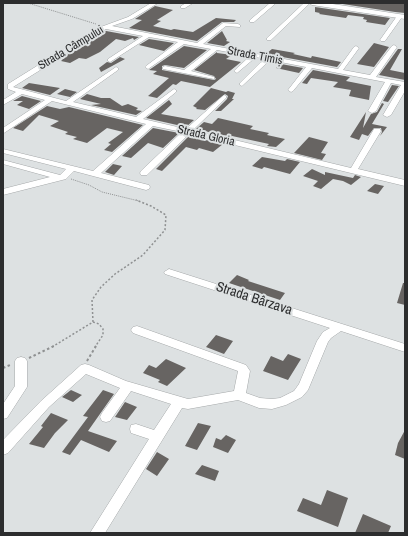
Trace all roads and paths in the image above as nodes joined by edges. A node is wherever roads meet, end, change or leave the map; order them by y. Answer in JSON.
{"nodes":[{"id":1,"x":28,"y":3,"type":"edge"},
{"id":2,"x":155,"y":3,"type":"edge"},
{"id":3,"x":190,"y":3,"type":"edge"},
{"id":4,"x":273,"y":3,"type":"edge"},
{"id":5,"x":307,"y":3,"type":"edge"},
{"id":6,"x":312,"y":3,"type":"edge"},
{"id":7,"x":183,"y":7,"type":"dead end"},
{"id":8,"x":402,"y":17,"type":"edge"},
{"id":9,"x":252,"y":21,"type":"dead end"},
{"id":10,"x":238,"y":26,"type":"dead end"},
{"id":11,"x":106,"y":27,"type":"junction"},
{"id":12,"x":147,"y":36,"type":"junction"},
{"id":13,"x":269,"y":39,"type":"dead end"},
{"id":14,"x":383,"y":40,"type":"dead end"},
{"id":15,"x":182,"y":42,"type":"junction"},
{"id":16,"x":198,"y":45,"type":"junction"},
{"id":17,"x":394,"y":47,"type":"dead end"},
{"id":18,"x":356,"y":48,"type":"dead end"},
{"id":19,"x":215,"y":49,"type":"junction"},
{"id":20,"x":254,"y":56,"type":"junction"},
{"id":21,"x":268,"y":59,"type":"junction"},
{"id":22,"x":110,"y":60,"type":"dead end"},
{"id":23,"x":148,"y":67,"type":"dead end"},
{"id":24,"x":310,"y":67,"type":"junction"},
{"id":25,"x":166,"y":68,"type":"dead end"},
{"id":26,"x":116,"y":69,"type":"dead end"},
{"id":27,"x":237,"y":70,"type":"dead end"},
{"id":28,"x":186,"y":72,"type":"junction"},
{"id":29,"x":339,"y":72,"type":"junction"},
{"id":30,"x":212,"y":78,"type":"dead end"},
{"id":31,"x":372,"y":78,"type":"junction"},
{"id":32,"x":389,"y":81,"type":"junction"},
{"id":33,"x":242,"y":84,"type":"dead end"},
{"id":34,"x":405,"y":84,"type":"edge"},
{"id":35,"x":7,"y":85,"type":"edge"},
{"id":36,"x":291,"y":90,"type":"dead end"},
{"id":37,"x":174,"y":91,"type":"dead end"},
{"id":38,"x":21,"y":92,"type":"junction"},
{"id":39,"x":224,"y":97,"type":"dead end"},
{"id":40,"x":51,"y":99,"type":"junction"},
{"id":41,"x":3,"y":103,"type":"edge"},
{"id":42,"x":67,"y":103,"type":"junction"},
{"id":43,"x":372,"y":110,"type":"dead end"},
{"id":44,"x":386,"y":115,"type":"dead end"},
{"id":45,"x":138,"y":120,"type":"junction"},
{"id":46,"x":152,"y":123,"type":"junction"},
{"id":47,"x":377,"y":130,"type":"dead end"},
{"id":48,"x":4,"y":131,"type":"dead end"},
{"id":49,"x":188,"y":131,"type":"junction"},
{"id":50,"x":3,"y":151,"type":"edge"},
{"id":51,"x":3,"y":162,"type":"edge"},
{"id":52,"x":73,"y":168,"type":"junction"},
{"id":53,"x":354,"y":170,"type":"junction"},
{"id":54,"x":144,"y":173,"type":"dead end"},
{"id":55,"x":95,"y":174,"type":"junction"},
{"id":56,"x":63,"y":177,"type":"junction"},
{"id":57,"x":405,"y":183,"type":"edge"},
{"id":58,"x":146,"y":187,"type":"dead end"},
{"id":59,"x":3,"y":192,"type":"edge"},
{"id":60,"x":169,"y":272,"type":"dead end"},
{"id":61,"x":94,"y":322,"type":"junction"},
{"id":62,"x":339,"y":327,"type":"junction"},
{"id":63,"x":137,"y":330,"type":"dead end"},
{"id":64,"x":405,"y":348,"type":"edge"},
{"id":65,"x":21,"y":361,"type":"junction"},
{"id":66,"x":3,"y":368,"type":"edge"},
{"id":67,"x":85,"y":368,"type":"junction"},
{"id":68,"x":128,"y":386,"type":"junction"},
{"id":69,"x":239,"y":395,"type":"junction"},
{"id":70,"x":178,"y":402,"type":"junction"},
{"id":71,"x":3,"y":414,"type":"edge"},
{"id":72,"x":106,"y":417,"type":"dead end"},
{"id":73,"x":136,"y":428,"type":"dead end"},
{"id":74,"x":157,"y":437,"type":"junction"},
{"id":75,"x":3,"y":449,"type":"edge"},
{"id":76,"x":97,"y":533,"type":"edge"}],
"edges":[{"from":1,"to":11,"type":"path"},
{"from":2,"to":11,"type":"street","name":"Strada Câmpului"},
{"from":3,"to":7,"type":"street"},
{"from":4,"to":9,"type":"street"},
{"from":5,"to":13,"type":"street"},
{"from":6,"to":8,"type":"main road"},
{"from":8,"to":14,"type":"street"},
{"from":10,"to":16,"type":"street"},
{"from":11,"to":12,"type":"street","name":"Strada Timiș"},
{"from":11,"to":35,"type":"street","name":"Strada Câmpului"},
{"from":12,"to":15,"type":"street","name":"Strada Timiș"},
{"from":12,"to":22,"type":"street"},
{"from":15,"to":16,"type":"street","name":"Strada Timiș"},
{"from":15,"to":23,"type":"street"},
{"from":16,"to":19,"type":"street","name":"Strada Timiș"},
{"from":17,"to":31,"type":"street"},
{"from":18,"to":29,"type":"street"},
{"from":19,"to":20,"type":"street","name":"Strada Timiș"},
{"from":19,"to":28,"type":"street"},
{"from":20,"to":21,"type":"street","name":"Strada Timiș"},
{"from":20,"to":27,"type":"street"},
{"from":21,"to":24,"type":"street","name":"Strada Timiș"},
{"from":21,"to":33,"type":"street"},
{"from":24,"to":29,"type":"street","name":"Strada Timiș"},
{"from":24,"to":36,"type":"street"},
{"from":25,"to":28,"type":"street"},
{"from":26,"to":42,"type":"street"},
{"from":28,"to":30,"type":"street"},
{"from":29,"to":31,"type":"street","name":"Strada Timiș"},
{"from":31,"to":32,"type":"street","name":"Strada Timiș"},
{"from":32,"to":34,"type":"street","name":"Strada Timiș"},
{"from":32,"to":43,"type":"street"},
{"from":34,"to":44,"type":"street"},
{"from":35,"to":38,"type":"street","name":"Strada Gloria"},
{"from":37,"to":45,"type":"street"},
{"from":38,"to":40,"type":"street","name":"Strada Gloria"},
{"from":38,"to":41,"type":"street"},
{"from":39,"to":49,"type":"street"},
{"from":40,"to":42,"type":"street","name":"Strada Gloria"},
{"from":40,"to":48,"type":"street"},
{"from":42,"to":45,"type":"street","name":"Strada Gloria"},
{"from":45,"to":46,"type":"street","name":"Strada Gloria"},
{"from":46,"to":49,"type":"street","name":"Strada Gloria"},
{"from":46,"to":55,"type":"street"},
{"from":47,"to":53,"type":"street"},
{"from":49,"to":53,"type":"street","name":"Strada Gloria"},
{"from":49,"to":54,"type":"street"},
{"from":50,"to":52,"type":"street"},
{"from":51,"to":56,"type":"street"},
{"from":52,"to":55,"type":"street"},
{"from":52,"to":56,"type":"street"},
{"from":53,"to":57,"type":"street","name":"Strada Gloria"},
{"from":55,"to":58,"type":"street"},
{"from":56,"to":59,"type":"street"},
{"from":56,"to":61,"type":"path"},
{"from":60,"to":62,"type":"street","name":"Strada Bârzava"},
{"from":61,"to":65,"type":"path"},
{"from":61,"to":67,"type":"path"},
{"from":62,"to":64,"type":"street","name":"Strada Bârzava"},
{"from":62,"to":69,"type":"street"},
{"from":63,"to":69,"type":"street"},
{"from":65,"to":66,"type":"path"},
{"from":65,"to":71,"type":"street"},
{"from":67,"to":68,"type":"street"},
{"from":67,"to":75,"type":"street"},
{"from":68,"to":70,"type":"street"},
{"from":68,"to":72,"type":"street"},
{"from":69,"to":70,"type":"street"},
{"from":70,"to":74,"type":"street"},
{"from":73,"to":74,"type":"street"},
{"from":74,"to":76,"type":"street"}]}
